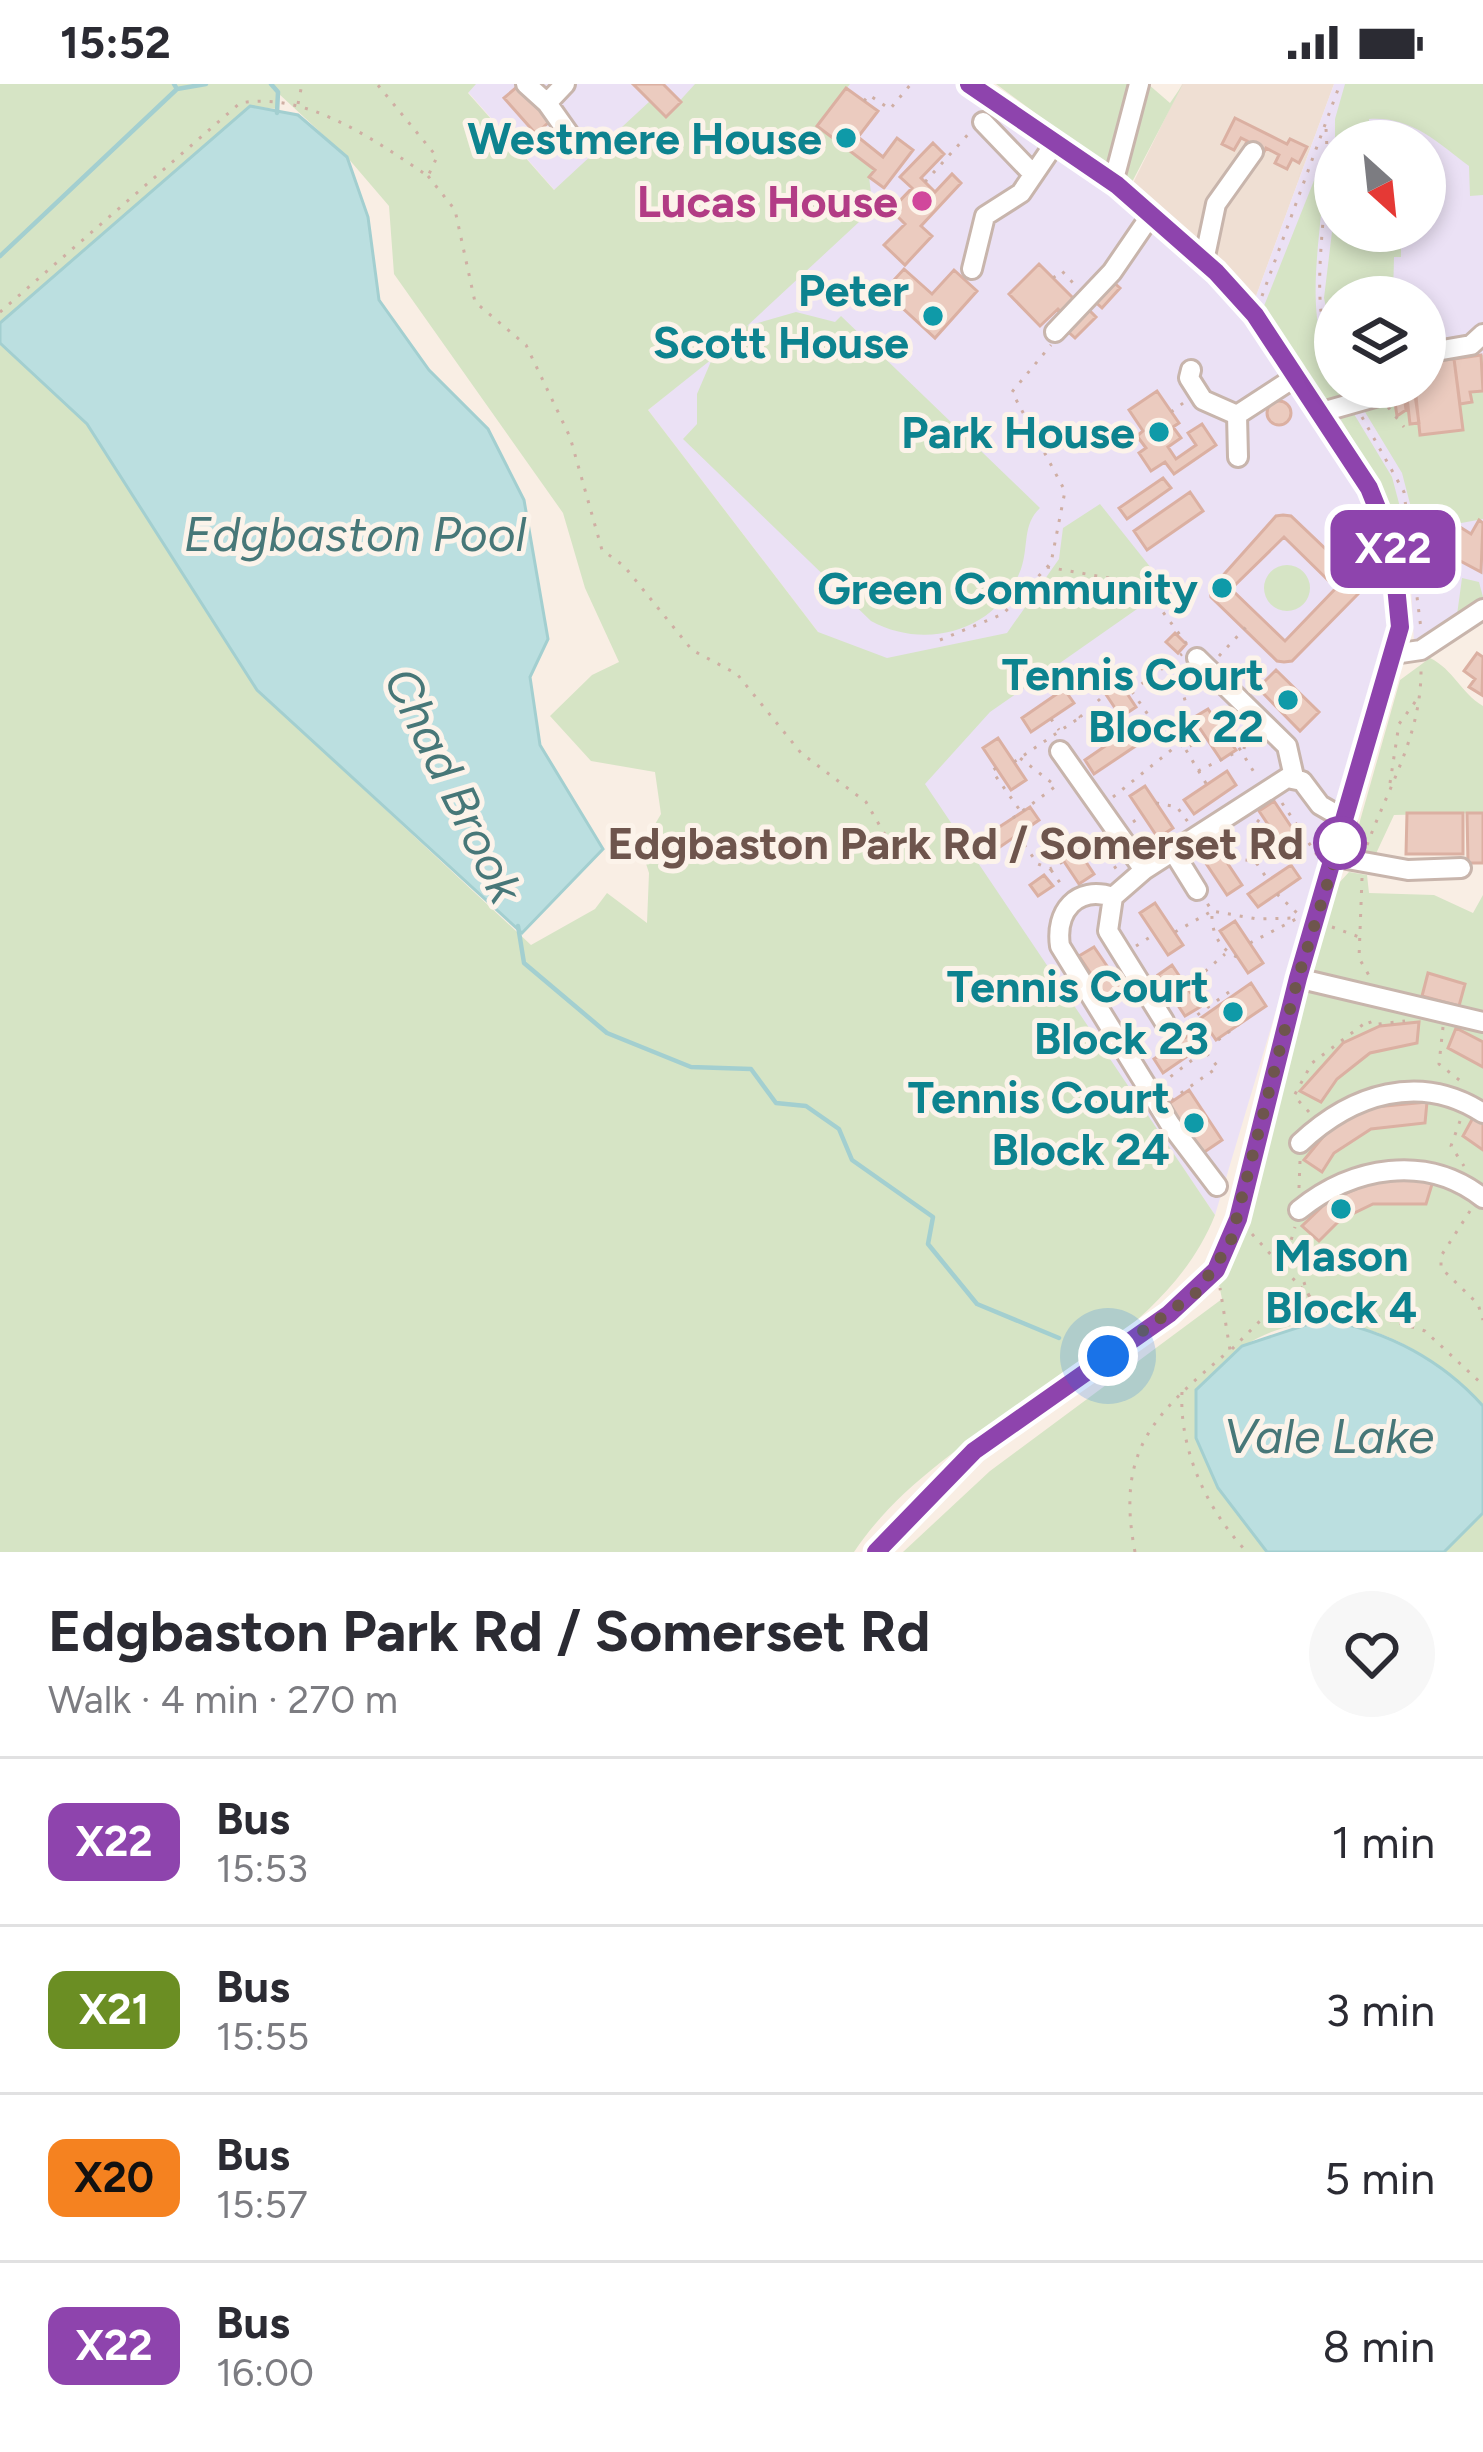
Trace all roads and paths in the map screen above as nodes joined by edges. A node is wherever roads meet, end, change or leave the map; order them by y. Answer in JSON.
{"nodes":[{"id":1,"x":302,"y":84,"type":"edge"},
{"id":2,"x":377,"y":84,"type":"edge"},
{"id":3,"x":526,"y":84,"type":"edge"},
{"id":4,"x":566,"y":84,"type":"edge"},
{"id":5,"x":911,"y":84,"type":"edge"},
{"id":6,"x":969,"y":84,"type":"edge"},
{"id":7,"x":1139,"y":84,"type":"edge"},
{"id":8,"x":1340,"y":84,"type":"edge"},
{"id":9,"x":864,"y":101,"type":"dead end"},
{"id":10,"x":547,"y":103,"type":"junction"},
{"id":11,"x":998,"y":104,"type":"junction"},
{"id":12,"x":298,"y":106,"type":"junction"},
{"id":13,"x":1328,"y":120,"type":"edge"},
{"id":14,"x":981,"y":123,"type":"junction"},
{"id":15,"x":1054,"y":142,"type":"junction"},
{"id":16,"x":577,"y":144,"type":"dead end"},
{"id":17,"x":1253,"y":152,"type":"dead end"},
{"id":18,"x":1314,"y":157,"type":"edge"},
{"id":19,"x":1033,"y":174,"type":"junction"},
{"id":20,"x":428,"y":176,"type":"junction"},
{"id":21,"x":925,"y":182,"type":"dead end"},
{"id":22,"x":1113,"y":183,"type":"junction"},
{"id":23,"x":1150,"y":215,"type":"junction"},
{"id":24,"x":1204,"y":261,"type":"junction"},
{"id":25,"x":972,"y":269,"type":"dead end"},
{"id":26,"x":1053,"y":278,"type":"dead end"},
{"id":27,"x":1088,"y":298,"type":"junction"},
{"id":28,"x":0,"y":311,"type":"edge"},
{"id":29,"x":1255,"y":315,"type":"junction"},
{"id":30,"x":1055,"y":332,"type":"joint"},
{"id":31,"x":1483,"y":334,"type":"edge"},
{"id":32,"x":1446,"y":349,"type":"edge"},
{"id":33,"x":1191,"y":370,"type":"dead end"},
{"id":34,"x":1297,"y":376,"type":"junction"},
{"id":35,"x":1334,"y":408,"type":"edge"},
{"id":36,"x":1389,"y":408,"type":"edge"},
{"id":37,"x":1322,"y":412,"type":"junction"},
{"id":38,"x":1237,"y":415,"type":"junction"},
{"id":39,"x":1404,"y":428,"type":"dead end"},
{"id":40,"x":1238,"y":457,"type":"dead end"},
{"id":41,"x":1392,"y":545,"type":"junction"},
{"id":42,"x":1457,"y":562,"type":"dead end"},
{"id":43,"x":1046,"y":567,"type":"junction"},
{"id":44,"x":1483,"y":609,"type":"edge"},
{"id":45,"x":1246,"y":627,"type":"dead end"},
{"id":46,"x":940,"y":640,"type":"dead end"},
{"id":47,"x":1197,"y":648,"type":"junction"},
{"id":48,"x":1394,"y":654,"type":"junction"},
{"id":49,"x":1174,"y":662,"type":"junction"},
{"id":50,"x":1123,"y":688,"type":"dead end"},
{"id":51,"x":1132,"y":691,"type":"junction"},
{"id":52,"x":1421,"y":694,"type":"dead end"},
{"id":53,"x":1100,"y":699,"type":"dead end"},
{"id":54,"x":1250,"y":710,"type":"junction"},
{"id":55,"x":1090,"y":718,"type":"junction"},
{"id":56,"x":1051,"y":719,"type":"dead end"},
{"id":57,"x":1219,"y":726,"type":"dead end"},
{"id":58,"x":1157,"y":728,"type":"junction"},
{"id":59,"x":1182,"y":731,"type":"junction"},
{"id":60,"x":1205,"y":736,"type":"dead end"},
{"id":61,"x":1060,"y":741,"type":"joint"},
{"id":62,"x":1180,"y":742,"type":"junction"},
{"id":63,"x":1107,"y":745,"type":"dead end"},
{"id":64,"x":1185,"y":749,"type":"junction"},
{"id":65,"x":1242,"y":752,"type":"junction"},
{"id":66,"x":1020,"y":758,"type":"dead end"},
{"id":67,"x":996,"y":768,"type":"dead end"},
{"id":68,"x":1198,"y":771,"type":"junction"},
{"id":69,"x":1294,"y":777,"type":"junction"},
{"id":70,"x":1207,"y":785,"type":"dead end"},
{"id":71,"x":1265,"y":785,"type":"junction"},
{"id":72,"x":1389,"y":785,"type":"dead end"},
{"id":73,"x":1156,"y":803,"type":"dead end"},
{"id":74,"x":1245,"y":804,"type":"junction"},
{"id":75,"x":1020,"y":811,"type":"junction"},
{"id":76,"x":1143,"y":815,"type":"dead end"},
{"id":77,"x":1012,"y":818,"type":"dead end"},
{"id":78,"x":1346,"y":820,"type":"junction"},
{"id":79,"x":1216,"y":824,"type":"junction"},
{"id":80,"x":1115,"y":830,"type":"junction"},
{"id":81,"x":1017,"y":835,"type":"dead end"},
{"id":82,"x":1198,"y":837,"type":"junction"},
{"id":83,"x":1278,"y":838,"type":"dead end"},
{"id":84,"x":891,"y":845,"type":"dead end"},
{"id":85,"x":1174,"y":853,"type":"junction"},
{"id":86,"x":1327,"y":857,"type":"junction"},
{"id":87,"x":1236,"y":859,"type":"junction"},
{"id":88,"x":1064,"y":861,"type":"dead end"},
{"id":89,"x":1229,"y":865,"type":"dead end"},
{"id":90,"x":1461,"y":868,"type":"dead end"},
{"id":91,"x":1050,"y":869,"type":"junction"},
{"id":92,"x":1144,"y":870,"type":"junction"},
{"id":93,"x":1268,"y":880,"type":"dead end"},
{"id":94,"x":1197,"y":890,"type":"dead end"},
{"id":95,"x":1119,"y":891,"type":"junction"},
{"id":96,"x":1277,"y":894,"type":"dead end"},
{"id":97,"x":1074,"y":901,"type":"junction"},
{"id":98,"x":1212,"y":911,"type":"junction"},
{"id":99,"x":1306,"y":919,"type":"junction"},
{"id":100,"x":1175,"y":932,"type":"dead end"},
{"id":101,"x":1362,"y":938,"type":"dead end"},
{"id":102,"x":1250,"y":943,"type":"dead end"},
{"id":103,"x":1227,"y":953,"type":"junction"},
{"id":104,"x":1237,"y":957,"type":"dead end"},
{"id":105,"x":1359,"y":958,"type":"dead end"},
{"id":106,"x":1298,"y":978,"type":"junction"},
{"id":107,"x":1187,"y":987,"type":"dead end"},
{"id":108,"x":1229,"y":992,"type":"dead end"},
{"id":109,"x":1379,"y":995,"type":"junction"},
{"id":110,"x":1420,"y":1019,"type":"dead end"},
{"id":111,"x":1483,"y":1022,"type":"edge"},
{"id":112,"x":1239,"y":1024,"type":"dead end"},
{"id":113,"x":1168,"y":1028,"type":"joint"},
{"id":114,"x":1207,"y":1053,"type":"junction"},
{"id":115,"x":1155,"y":1099,"type":"junction"},
{"id":116,"x":1483,"y":1113,"type":"edge"},
{"id":117,"x":1320,"y":1124,"type":"junction"},
{"id":118,"x":1300,"y":1143,"type":"joint"},
{"id":119,"x":1216,"y":1186,"type":"dead end"},
{"id":120,"x":1483,"y":1197,"type":"edge"},
{"id":121,"x":1299,"y":1210,"type":"junction"},
{"id":122,"x":1238,"y":1219,"type":"junction"},
{"id":123,"x":1216,"y":1270,"type":"junction"},
{"id":124,"x":1309,"y":1296,"type":"junction"},
{"id":125,"x":1483,"y":1320,"type":"edge"},
{"id":126,"x":1230,"y":1350,"type":"junction"},
{"id":127,"x":1483,"y":1385,"type":"edge"},
{"id":128,"x":1182,"y":1391,"type":"junction"},
{"id":129,"x":876,"y":1552,"type":"edge"},
{"id":130,"x":1135,"y":1552,"type":"edge"},
{"id":131,"x":1247,"y":1552,"type":"edge"}],
"edges":[{"from":1,"to":12,"type":"path"},
{"from":2,"to":20,"type":"path"},
{"from":3,"to":10,"type":"street"},
{"from":4,"to":10,"type":"street"},
{"from":5,"to":9,"type":"path"},
{"from":6,"to":11,"type":"street"},
{"from":7,"to":22,"type":"street"},
{"from":8,"to":13,"type":"path"},
{"from":10,"to":16,"type":"street"},
{"from":11,"to":14,"type":"street"},
{"from":11,"to":15,"type":"street"},
{"from":12,"to":20,"type":"path"},
{"from":12,"to":28,"type":"path"},
{"from":14,"to":19,"type":"street"},
{"from":14,"to":21,"type":"path"},
{"from":15,"to":19,"type":"street"},
{"from":15,"to":22,"type":"street"},
{"from":17,"to":24,"type":"street"},
{"from":18,"to":29,"type":"path"},
{"from":19,"to":25,"type":"street"},
{"from":20,"to":84,"type":"path"},
{"from":22,"to":23,"type":"street"},
{"from":23,"to":24,"type":"street"},
{"from":23,"to":27,"type":"street"},
{"from":24,"to":29,"type":"street"},
{"from":26,"to":27,"type":"path"},
{"from":27,"to":30,"type":"street"},
{"from":29,"to":34,"type":"street"},
{"from":30,"to":43,"type":"path"},
{"from":31,"to":32,"type":"street"},
{"from":33,"to":38,"type":"street"},
{"from":34,"to":37,"type":"street"},
{"from":34,"to":38,"type":"street"},
{"from":35,"to":37,"type":"street"},
{"from":36,"to":39,"type":"path"},
{"from":37,"to":41,"type":"street"},
{"from":38,"to":40,"type":"street"},
{"from":41,"to":42,"type":"path"},
{"from":41,"to":48,"type":"street"},
{"from":43,"to":46,"type":"path"},
{"from":43,"to":47,"type":"path"},
{"from":44,"to":48,"type":"street"},
{"from":45,"to":47,"type":"path"},
{"from":47,"to":49,"type":"path"},
{"from":47,"to":54,"type":"street"},
{"from":48,"to":78,"type":"street"},
{"from":49,"to":51,"type":"path"},
{"from":49,"to":59,"type":"path"},
{"from":50,"to":51,"type":"path"},
{"from":51,"to":58,"type":"path"},
{"from":52,"to":72,"type":"path"},
{"from":53,"to":55,"type":"path"},
{"from":54,"to":65,"type":"path"},
{"from":54,"to":69,"type":"street"},
{"from":55,"to":58,"type":"path"},
{"from":55,"to":63,"type":"path"},
{"from":56,"to":61,"type":"path"},
{"from":57,"to":65,"type":"path"},
{"from":58,"to":59,"type":"path"},
{"from":59,"to":62,"type":"path"},
{"from":60,"to":64,"type":"path"},
{"from":61,"to":80,"type":"street"},
{"from":62,"to":64,"type":"path"},
{"from":62,"to":76,"type":"path"},
{"from":64,"to":68,"type":"path"},
{"from":65,"to":68,"type":"path"},
{"from":65,"to":71,"type":"path"},
{"from":66,"to":75,"type":"path"},
{"from":67,"to":75,"type":"path"},
{"from":68,"to":70,"type":"path"},
{"from":69,"to":71,"type":"street"},
{"from":69,"to":78,"type":"street"},
{"from":71,"to":74,"type":"street"},
{"from":71,"to":86,"type":"path"},
{"from":73,"to":82,"type":"path"},
{"from":74,"to":79,"type":"street"},
{"from":74,"to":83,"type":"path"},
{"from":75,"to":77,"type":"path"},
{"from":78,"to":86,"type":"street"},
{"from":79,"to":82,"type":"street"},
{"from":79,"to":87,"type":"path"},
{"from":80,"to":92,"type":"street"},
{"from":80,"to":95,"type":"path"},
{"from":81,"to":91,"type":"path"},
{"from":82,"to":85,"type":"street"},
{"from":85,"to":92,"type":"street"},
{"from":85,"to":94,"type":"street"},
{"from":86,"to":90,"type":"street"},
{"from":86,"to":99,"type":"street"},
{"from":87,"to":89,"type":"path"},
{"from":87,"to":93,"type":"path"},
{"from":88,"to":91,"type":"path"},
{"from":91,"to":97,"type":"path"},
{"from":92,"to":95,"type":"street"},
{"from":95,"to":97,"type":"street"},
{"from":95,"to":113,"type":"street"},
{"from":96,"to":99,"type":"path"},
{"from":97,"to":115,"type":"street"},
{"from":98,"to":99,"type":"path"},
{"from":98,"to":100,"type":"path"},
{"from":98,"to":103,"type":"path"},
{"from":99,"to":101,"type":"path"},
{"from":99,"to":102,"type":"path"},
{"from":99,"to":106,"type":"street"},
{"from":103,"to":104,"type":"path"},
{"from":103,"to":107,"type":"path"},
{"from":105,"to":109,"type":"path"},
{"from":106,"to":109,"type":"street"},
{"from":106,"to":122,"type":"street"},
{"from":108,"to":113,"type":"path"},
{"from":109,"to":111,"type":"street"},
{"from":110,"to":117,"type":"path"},
{"from":112,"to":114,"type":"path"},
{"from":114,"to":115,"type":"path"},
{"from":114,"to":115,"type":"path"},
{"from":115,"to":119,"type":"street"},
{"from":116,"to":117,"type":"street"},
{"from":117,"to":118,"type":"street"},
{"from":118,"to":121,"type":"path"},
{"from":120,"to":121,"type":"street"},
{"from":120,"to":125,"type":"path"},
{"from":121,"to":124,"type":"path"},
{"from":122,"to":123,"type":"street"},
{"from":122,"to":124,"type":"path"},
{"from":123,"to":126,"type":"path"},
{"from":123,"to":129,"type":"street"},
{"from":124,"to":126,"type":"path"},
{"from":124,"to":127,"type":"path"},
{"from":126,"to":128,"type":"path"},
{"from":128,"to":130,"type":"path"},
{"from":128,"to":131,"type":"path"}]}
